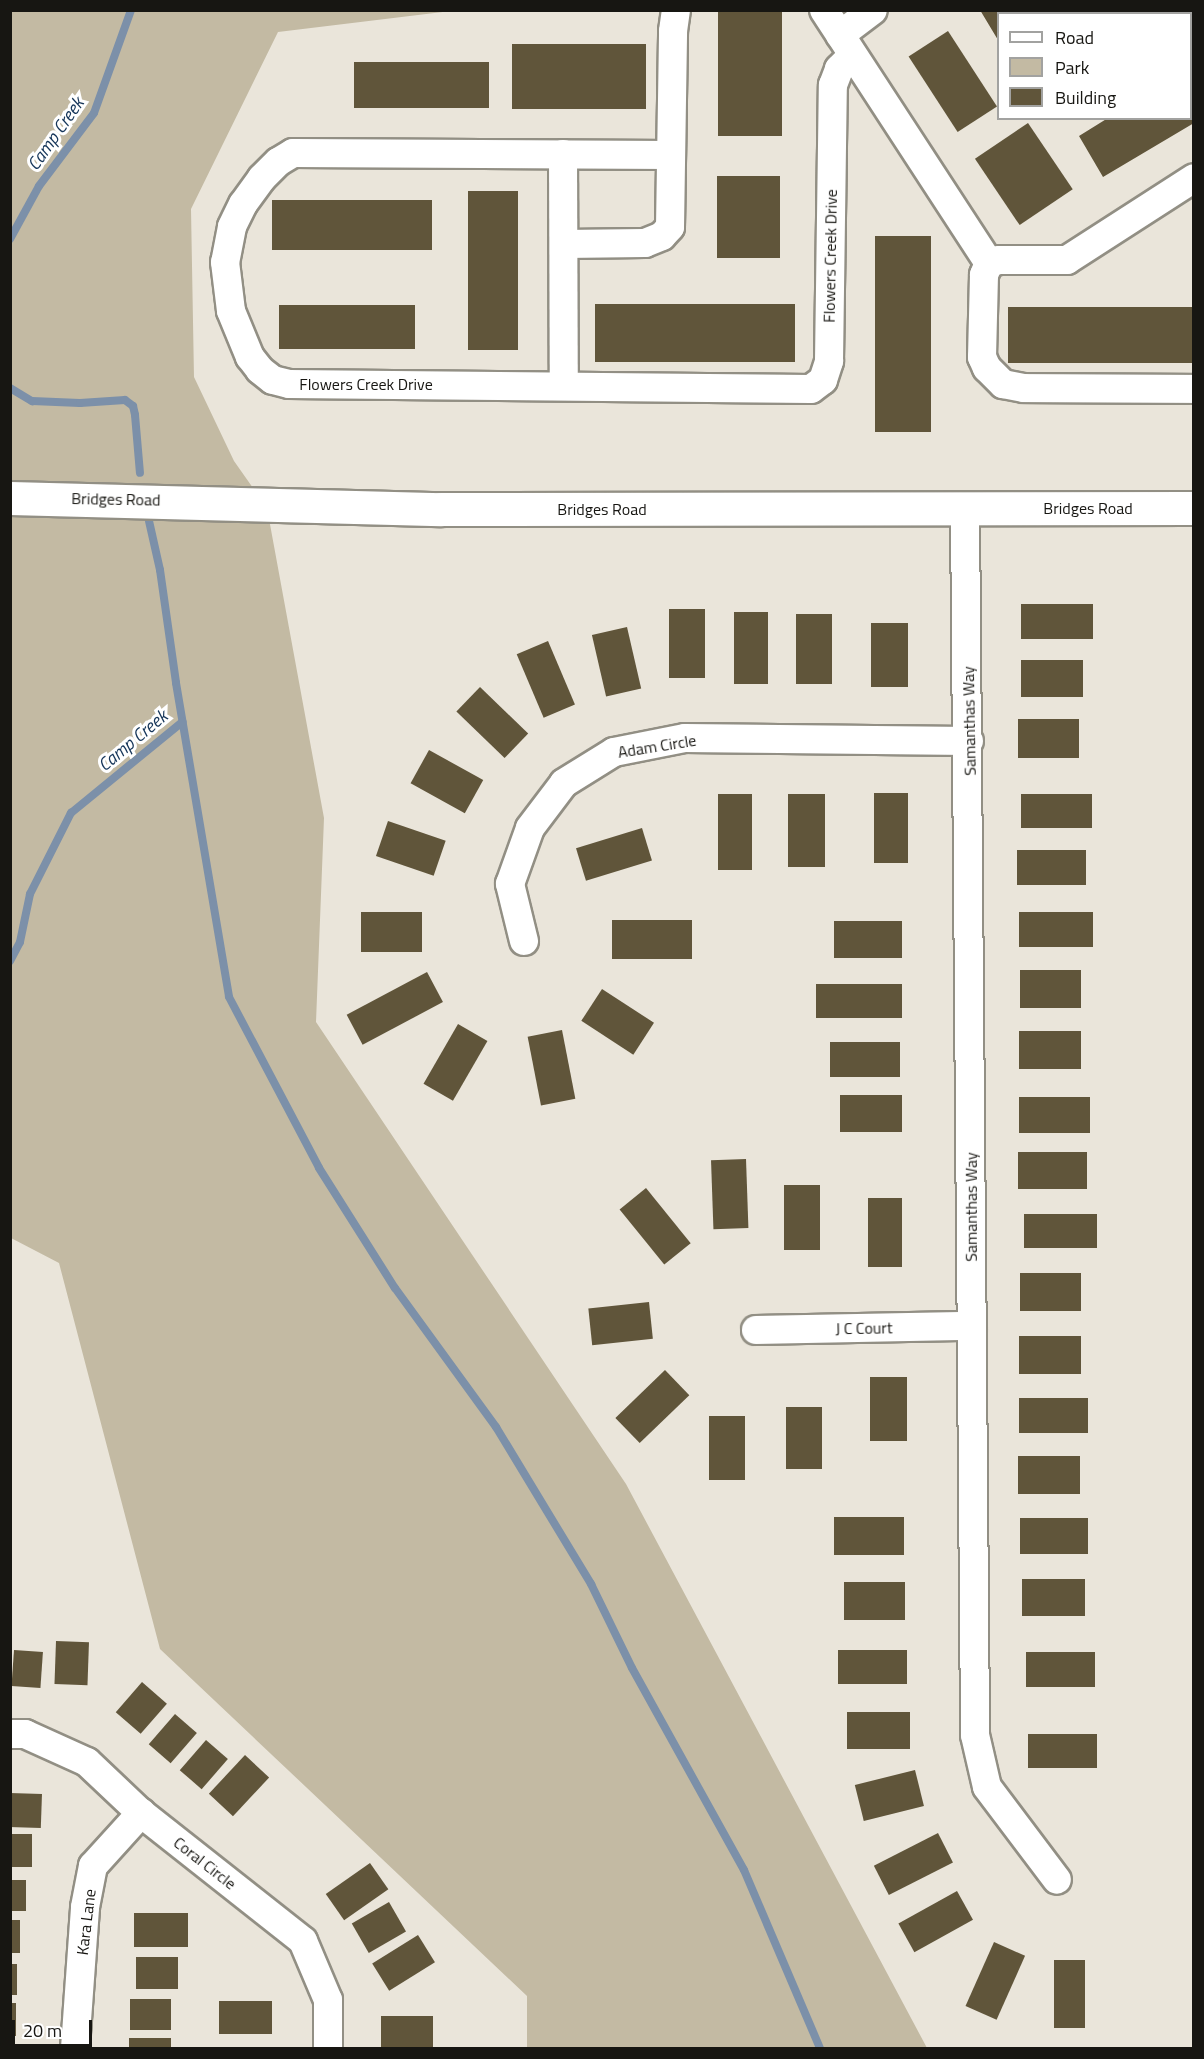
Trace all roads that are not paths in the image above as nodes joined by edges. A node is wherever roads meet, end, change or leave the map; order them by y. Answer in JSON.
{"nodes":[{"id":1,"x":676,"y":10,"type":"edge"},
{"id":2,"x":824,"y":10,"type":"edge"},
{"id":3,"x":873,"y":10,"type":"edge"},
{"id":4,"x":846,"y":46,"type":"junction"},
{"id":5,"x":563,"y":154,"type":"junction"},
{"id":6,"x":671,"y":155,"type":"junction"},
{"id":7,"x":1194,"y":178,"type":"edge"},
{"id":8,"x":564,"y":244,"type":"junction"},
{"id":9,"x":989,"y":263,"type":"junction"},
{"id":10,"x":564,"y":385,"type":"junction"},
{"id":11,"x":1194,"y":389,"type":"edge"},
{"id":12,"x":10,"y":498,"type":"edge"},
{"id":13,"x":1194,"y":508,"type":"edge"},
{"id":14,"x":965,"y":509,"type":"junction"},
{"id":15,"x":969,"y":741,"type":"junction"},
{"id":16,"x":524,"y":941,"type":"dead end"},
{"id":17,"x":972,"y":1326,"type":"junction"},
{"id":18,"x":756,"y":1330,"type":"dead end"},
{"id":19,"x":10,"y":1734,"type":"edge"},
{"id":20,"x":141,"y":1813,"type":"junction"},
{"id":21,"x":1057,"y":1880,"type":"dead end"},
{"id":22,"x":75,"y":2049,"type":"edge"},
{"id":23,"x":328,"y":2049,"type":"edge"}],
"edges":[{"from":1,"to":6,"type":"street"},
{"from":2,"to":4,"type":"street"},
{"from":3,"to":4,"type":"street","name":"Flowers Creek Drive"},
{"from":4,"to":9,"type":"street"},
{"from":4,"to":10,"type":"street","name":"Flowers Creek Drive"},
{"from":5,"to":6,"type":"street","name":"Flowers Creek Drive"},
{"from":5,"to":8,"type":"street"},
{"from":5,"to":10,"type":"street","name":"Flowers Creek Drive"},
{"from":6,"to":8,"type":"street"},
{"from":7,"to":9,"type":"street"},
{"from":8,"to":10,"type":"street"},
{"from":9,"to":11,"type":"street"},
{"from":12,"to":14,"type":"street","name":"Bridges Road"},
{"from":13,"to":14,"type":"street","name":"Bridges Road"},
{"from":14,"to":15,"type":"street","name":"Samanthas Way"},
{"from":15,"to":16,"type":"street","name":"Adam Circle"},
{"from":15,"to":17,"type":"street","name":"Samanthas Way"},
{"from":17,"to":18,"type":"street","name":"J C Court"},
{"from":17,"to":21,"type":"street","name":"Samanthas Way"},
{"from":19,"to":20,"type":"street","name":"Coral Circle"},
{"from":20,"to":22,"type":"street","name":"Kara Lane"},
{"from":20,"to":23,"type":"street","name":"Coral Circle"}]}
